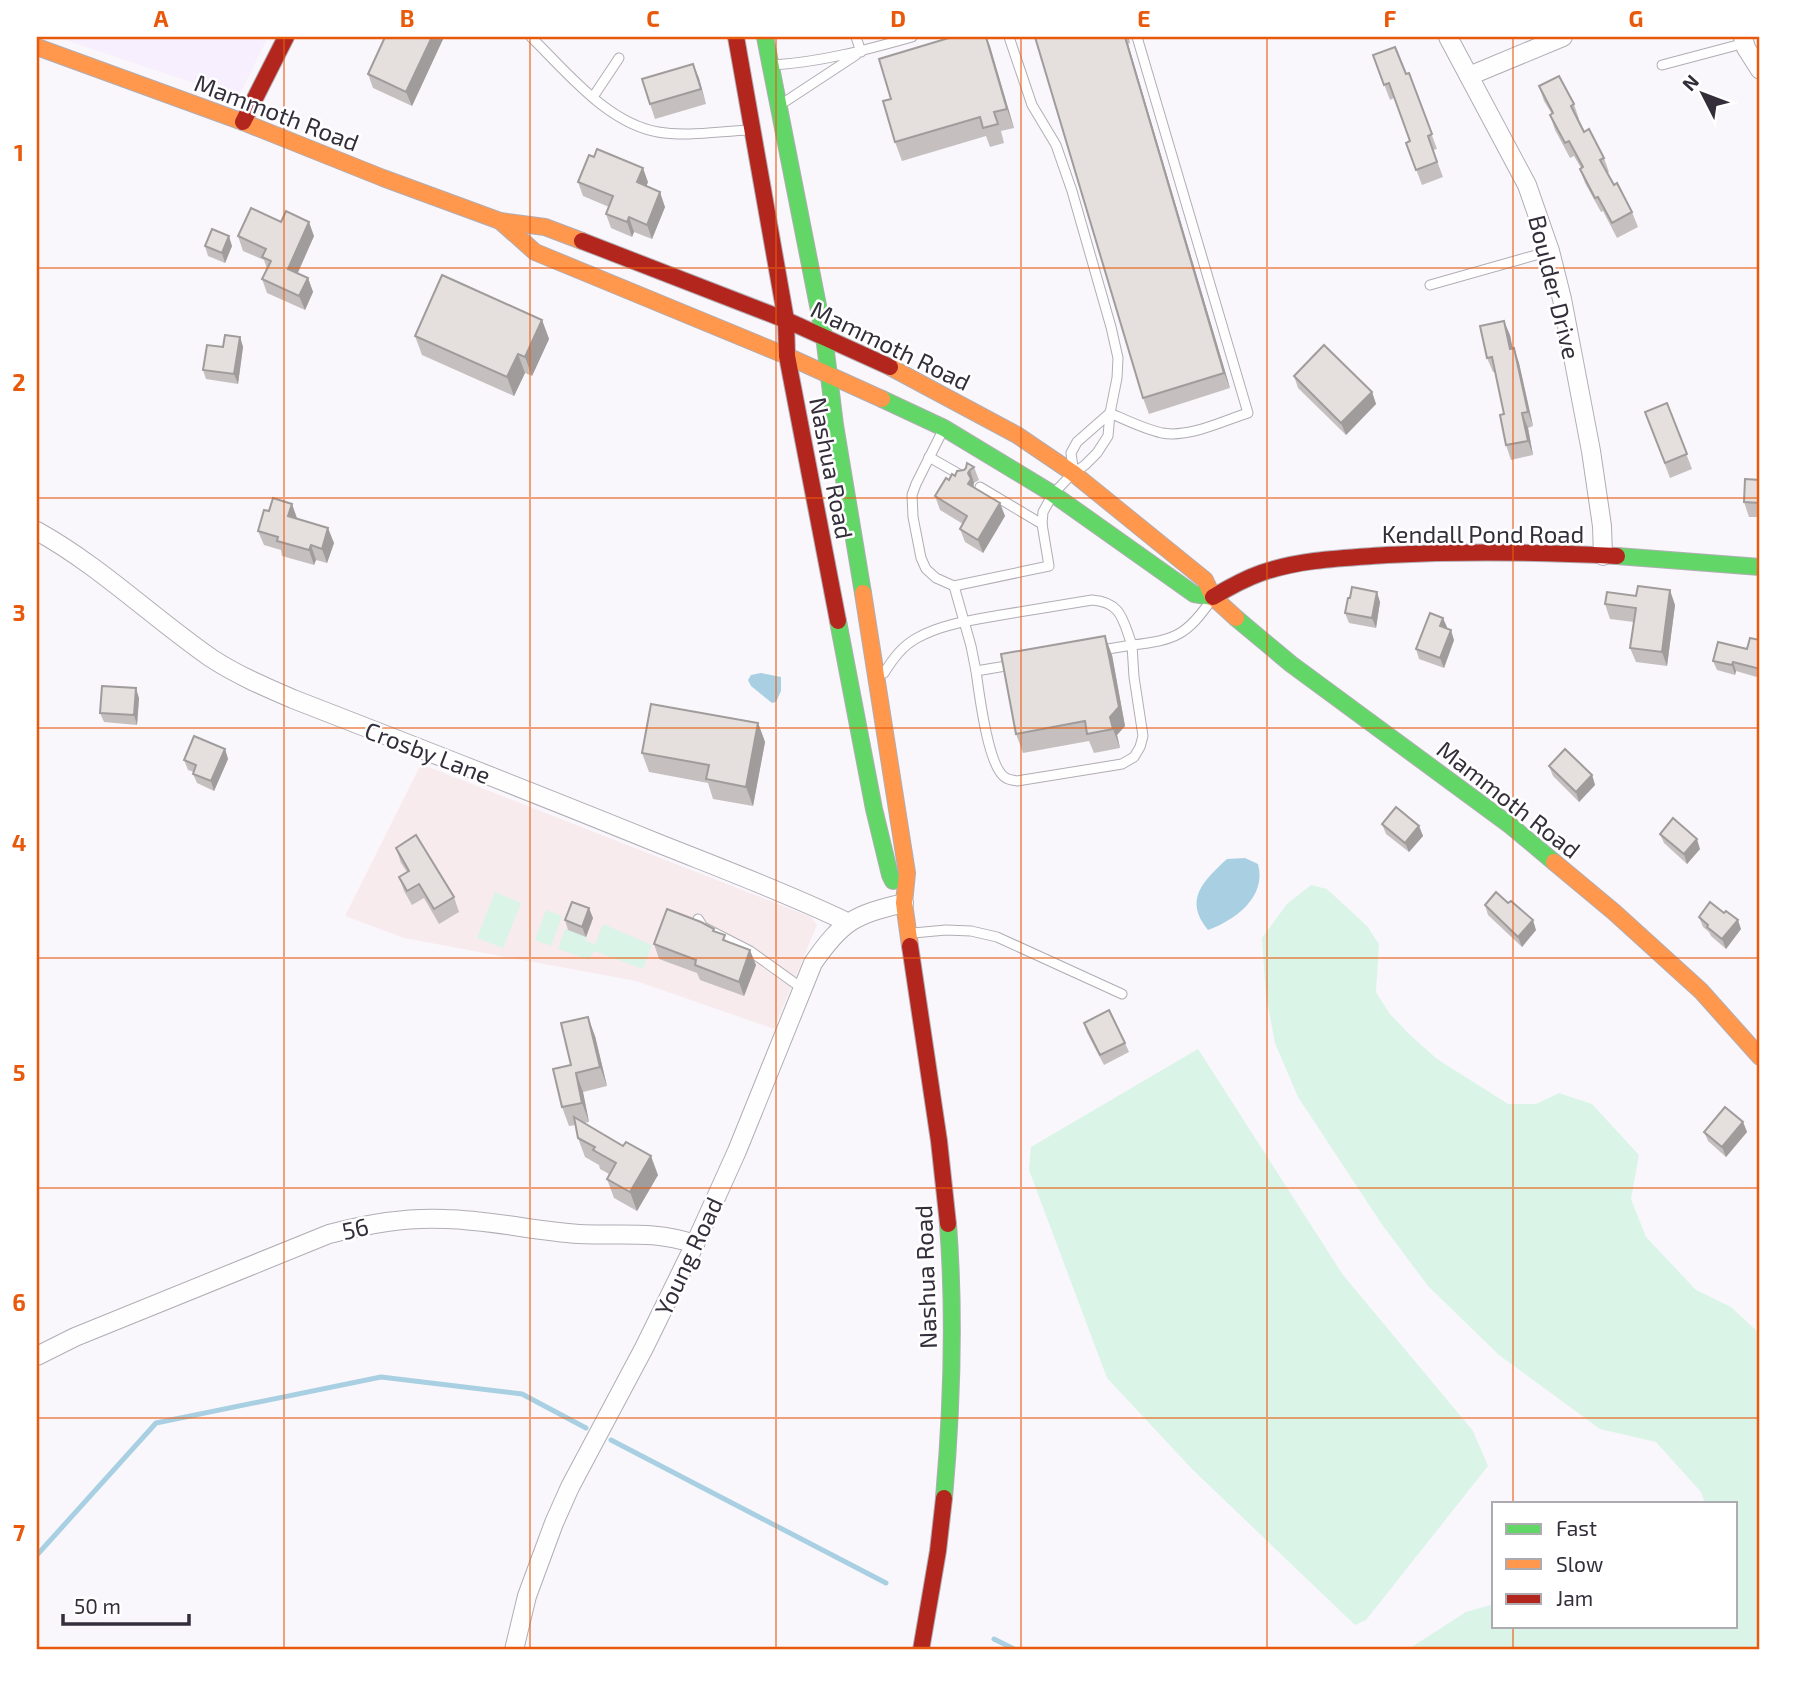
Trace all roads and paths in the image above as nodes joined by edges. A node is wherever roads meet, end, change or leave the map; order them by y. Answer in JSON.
{"nodes":[{"id":1,"x":286,"y":37,"type":"edge"},
{"id":2,"x":531,"y":37,"type":"edge"},
{"id":3,"x":736,"y":37,"type":"edge"},
{"id":4,"x":765,"y":37,"type":"edge"},
{"id":5,"x":856,"y":37,"type":"edge"},
{"id":6,"x":912,"y":37,"type":"edge"},
{"id":7,"x":1009,"y":37,"type":"edge"},
{"id":8,"x":1137,"y":37,"type":"edge"},
{"id":9,"x":1448,"y":37,"type":"edge"},
{"id":10,"x":1563,"y":37,"type":"edge"},
{"id":11,"x":1744,"y":40,"type":"edge"},
{"id":12,"x":37,"y":47,"type":"edge"},
{"id":13,"x":861,"y":52,"type":"junction"},
{"id":14,"x":619,"y":58,"type":"dead end"},
{"id":15,"x":769,"y":65,"type":"junction"},
{"id":16,"x":1662,"y":65,"type":"dead end"},
{"id":17,"x":1760,"y":70,"type":"edge"},
{"id":18,"x":1469,"y":76,"type":"junction"},
{"id":19,"x":593,"y":97,"type":"junction"},
{"id":20,"x":778,"y":107,"type":"junction"},
{"id":21,"x":243,"y":122,"type":"junction"},
{"id":22,"x":751,"y":130,"type":"junction"},
{"id":23,"x":500,"y":221,"type":"junction"},
{"id":24,"x":1550,"y":251,"type":"junction"},
{"id":25,"x":1430,"y":285,"type":"dead end"},
{"id":26,"x":786,"y":320,"type":"junction"},
{"id":27,"x":824,"y":336,"type":"junction"},
{"id":28,"x":787,"y":356,"type":"junction"},
{"id":29,"x":829,"y":376,"type":"junction"},
{"id":30,"x":1110,"y":413,"type":"junction"},
{"id":31,"x":944,"y":428,"type":"junction"},
{"id":32,"x":929,"y":457,"type":"junction"},
{"id":33,"x":1073,"y":473,"type":"junction"},
{"id":34,"x":965,"y":478,"type":"edge"},
{"id":35,"x":980,"y":487,"type":"dead end"},
{"id":36,"x":1053,"y":494,"type":"junction"},
{"id":37,"x":1042,"y":524,"type":"junction"},
{"id":38,"x":37,"y":531,"type":"edge"},
{"id":39,"x":1603,"y":555,"type":"junction"},
{"id":40,"x":1760,"y":567,"type":"edge"},
{"id":41,"x":954,"y":586,"type":"junction"},
{"id":42,"x":1213,"y":597,"type":"junction"},
{"id":43,"x":963,"y":622,"type":"junction"},
{"id":44,"x":1132,"y":645,"type":"junction"},
{"id":45,"x":976,"y":671,"type":"junction"},
{"id":46,"x":878,"y":684,"type":"junction"},
{"id":47,"x":904,"y":902,"type":"junction"},
{"id":48,"x":698,"y":919,"type":"edge"},
{"id":49,"x":847,"y":922,"type":"junction"},
{"id":50,"x":908,"y":933,"type":"junction"},
{"id":51,"x":803,"y":989,"type":"junction"},
{"id":52,"x":1122,"y":994,"type":"dead end"},
{"id":53,"x":1760,"y":1057,"type":"edge"},
{"id":54,"x":695,"y":1244,"type":"junction"},
{"id":55,"x":37,"y":1356,"type":"edge"},
{"id":56,"x":514,"y":1650,"type":"edge"},
{"id":57,"x":921,"y":1650,"type":"edge"}],
"edges":[{"from":1,"to":21,"type":"main road"},
{"from":2,"to":19,"type":"lane"},
{"from":3,"to":22,"type":"main road","name":"Nashua Road"},
{"from":4,"to":15,"type":"main road","name":"Nashua Road"},
{"from":5,"to":13,"type":"lane"},
{"from":6,"to":13,"type":"lane"},
{"from":7,"to":30,"type":"lane"},
{"from":8,"to":30,"type":"lane"},
{"from":9,"to":18,"type":"street","name":"Boulder Drive"},
{"from":10,"to":18,"type":"street"},
{"from":11,"to":16,"type":"lane"},
{"from":11,"to":17,"type":"street"},
{"from":12,"to":21,"type":"main road","name":"Mammoth Road"},
{"from":13,"to":15,"type":"lane"},
{"from":13,"to":20,"type":"lane"},
{"from":14,"to":19,"type":"lane"},
{"from":15,"to":20,"type":"main road","name":"Nashua Road"},
{"from":18,"to":24,"type":"street","name":"Boulder Drive"},
{"from":19,"to":22,"type":"lane"},
{"from":20,"to":27,"type":"main road","name":"Nashua Road"},
{"from":21,"to":23,"type":"main road","name":"Mammoth Road"},
{"from":22,"to":26,"type":"main road","name":"Nashua Road"},
{"from":23,"to":26,"type":"main road","name":"Mammoth Road"},
{"from":23,"to":28,"type":"main road","name":"Mammoth Road"},
{"from":24,"to":25,"type":"lane"},
{"from":24,"to":39,"type":"street","name":"Boulder Drive"},
{"from":26,"to":27,"type":"main road","name":"Mammoth Road"},
{"from":26,"to":28,"type":"main road","name":"Nashua Road"},
{"from":27,"to":29,"type":"main road","name":"Nashua Road"},
{"from":27,"to":33,"type":"main road","name":"Mammoth Road"},
{"from":28,"to":29,"type":"main road","name":"Mammoth Road"},
{"from":28,"to":47,"type":"main road","name":"Nashua Road"},
{"from":29,"to":31,"type":"main road","name":"Mammoth Road"},
{"from":29,"to":46,"type":"main road","name":"Nashua Road"},
{"from":30,"to":33,"type":"lane"},
{"from":30,"to":33,"type":"lane"},
{"from":31,"to":32,"type":"lane"},
{"from":31,"to":36,"type":"main road","name":"Mammoth Road"},
{"from":32,"to":34,"type":"lane"},
{"from":32,"to":41,"type":"lane"},
{"from":33,"to":36,"type":"lane"},
{"from":33,"to":42,"type":"main road","name":"Mammoth Road"},
{"from":35,"to":37,"type":"lane"},
{"from":36,"to":37,"type":"lane"},
{"from":36,"to":42,"type":"main road","name":"Mammoth Road"},
{"from":37,"to":41,"type":"lane"},
{"from":38,"to":49,"type":"street","name":"Crosby Lane"},
{"from":39,"to":40,"type":"main road","name":"Kendall Pond Road"},
{"from":39,"to":42,"type":"main road","name":"Kendall Pond Road"},
{"from":41,"to":43,"type":"lane"},
{"from":42,"to":44,"type":"lane"},
{"from":42,"to":53,"type":"main road","name":"Mammoth Road"},
{"from":43,"to":44,"type":"lane"},
{"from":43,"to":45,"type":"lane"},
{"from":43,"to":46,"type":"lane"},
{"from":44,"to":45,"type":"lane"},
{"from":44,"to":45,"type":"lane"},
{"from":46,"to":47,"type":"main road","name":"Nashua Road"},
{"from":47,"to":49,"type":"street","name":"Young Road"},
{"from":47,"to":50,"type":"main road","name":"Nashua Road"},
{"from":48,"to":51,"type":"lane"},
{"from":49,"to":51,"type":"street","name":"Young Road"},
{"from":50,"to":52,"type":"lane"},
{"from":50,"to":57,"type":"main road","name":"Nashua Road"},
{"from":51,"to":54,"type":"street","name":"Young Road"},
{"from":54,"to":55,"type":"street","name":"56"},
{"from":54,"to":56,"type":"street","name":"Young Road"}]}
